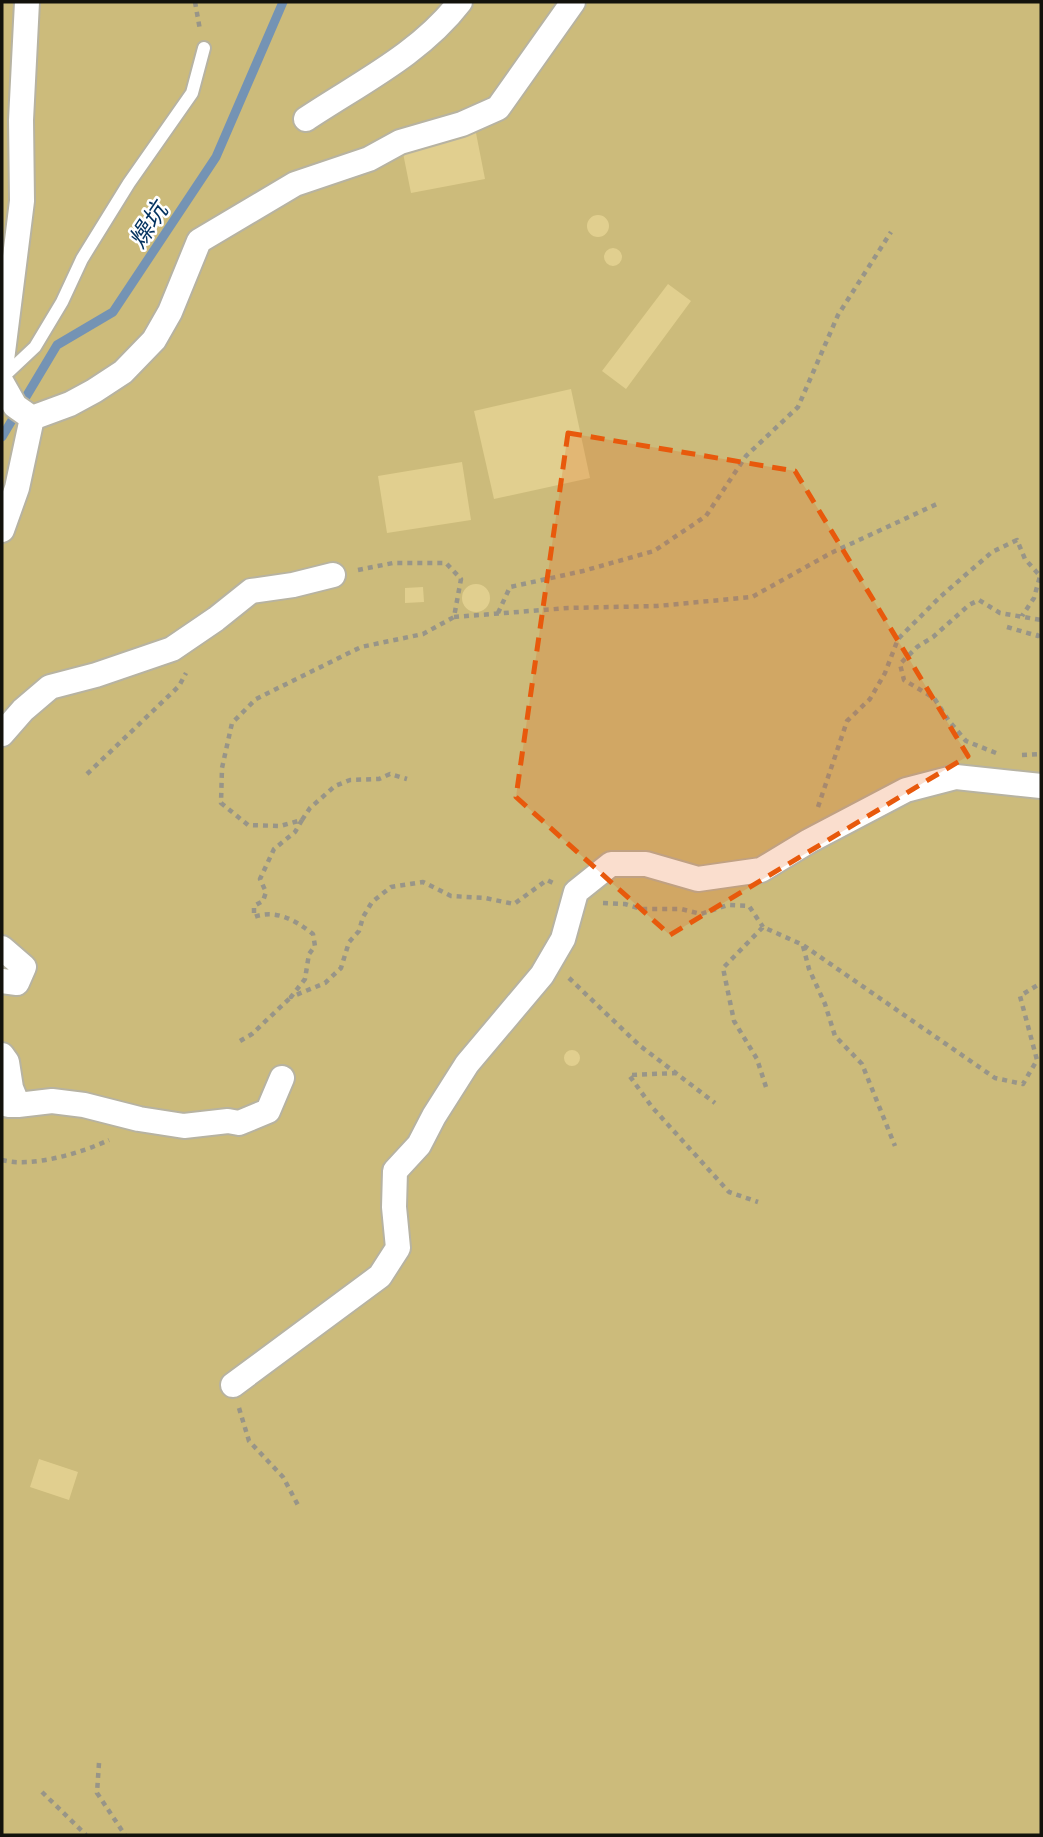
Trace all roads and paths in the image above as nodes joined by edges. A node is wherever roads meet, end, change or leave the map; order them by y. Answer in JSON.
{"nodes":[{"id":1,"x":27,"y":2,"type":"edge"},
{"id":2,"x":195,"y":2,"type":"edge"},
{"id":3,"x":460,"y":2,"type":"edge"},
{"id":4,"x":573,"y":2,"type":"edge"},
{"id":5,"x":204,"y":48,"type":"joint"},
{"id":6,"x":306,"y":118,"type":"dead end"},
{"id":7,"x":891,"y":232,"type":"dead end"},
{"id":8,"x":2,"y":360,"type":"edge"},
{"id":9,"x":2,"y":380,"type":"edge"},
{"id":10,"x":32,"y":418,"type":"junction"},
{"id":11,"x":939,"y":503,"type":"dead end"},
{"id":12,"x":2,"y":530,"type":"edge"},
{"id":13,"x":333,"y":575,"type":"joint"},
{"id":14,"x":498,"y":613,"type":"junction"},
{"id":15,"x":1022,"y":616,"type":"junction"},
{"id":16,"x":454,"y":617,"type":"junction"},
{"id":17,"x":1041,"y":620,"type":"edge"},
{"id":18,"x":1007,"y":627,"type":"dead end"},
{"id":19,"x":1041,"y":629,"type":"edge"},
{"id":20,"x":192,"y":663,"type":"dead end"},
{"id":21,"x":2,"y":734,"type":"edge"},
{"id":22,"x":1041,"y":754,"type":"edge"},
{"id":23,"x":1003,"y":755,"type":"dead end"},
{"id":24,"x":1016,"y":755,"type":"dead end"},
{"id":25,"x":87,"y":774,"type":"dead end"},
{"id":26,"x":407,"y":779,"type":"dead end"},
{"id":27,"x":1041,"y":786,"type":"edge"},
{"id":28,"x":302,"y":820,"type":"junction"},
{"id":29,"x":809,"y":841,"type":"junction"},
{"id":30,"x":576,"y":892,"type":"junction"},
{"id":31,"x":763,"y":926,"type":"junction"},
{"id":32,"x":803,"y":945,"type":"junction"},
{"id":33,"x":2,"y":948,"type":"edge"},
{"id":34,"x":551,"y":960,"type":"junction"},
{"id":35,"x":2,"y":981,"type":"edge"},
{"id":36,"x":1041,"y":983,"type":"edge"},
{"id":37,"x":291,"y":997,"type":"junction"},
{"id":38,"x":240,"y":1041,"type":"dead end"},
{"id":39,"x":2,"y":1055,"type":"edge"},
{"id":40,"x":677,"y":1073,"type":"junction"},
{"id":41,"x":282,"y":1078,"type":"dead end"},
{"id":42,"x":766,"y":1087,"type":"dead end"},
{"id":43,"x":10,"y":1103,"type":"edge"},
{"id":44,"x":715,"y":1103,"type":"dead end"},
{"id":45,"x":110,"y":1139,"type":"dead end"},
{"id":46,"x":895,"y":1146,"type":"dead end"},
{"id":47,"x":2,"y":1160,"type":"edge"},
{"id":48,"x":758,"y":1202,"type":"dead end"},
{"id":49,"x":233,"y":1385,"type":"joint"},
{"id":50,"x":299,"y":1507,"type":"dead end"},
{"id":51,"x":99,"y":1763,"type":"dead end"},
{"id":52,"x":43,"y":1792,"type":"dead end"},
{"id":53,"x":86,"y":1835,"type":"edge"},
{"id":54,"x":125,"y":1835,"type":"edge"}],
"edges":[{"from":1,"to":8,"type":"street"},
{"from":2,"to":5,"type":"path"},
{"from":3,"to":6,"type":"street"},
{"from":4,"to":10,"type":"street"},
{"from":5,"to":9,"type":"lane"},
{"from":7,"to":14,"type":"path"},
{"from":9,"to":10,"type":"street"},
{"from":10,"to":12,"type":"street"},
{"from":11,"to":14,"type":"path"},
{"from":13,"to":16,"type":"path"},
{"from":13,"to":21,"type":"street"},
{"from":14,"to":16,"type":"path"},
{"from":15,"to":17,"type":"path"},
{"from":15,"to":23,"type":"path"},
{"from":15,"to":29,"type":"path"},
{"from":16,"to":28,"type":"path"},
{"from":18,"to":19,"type":"path"},
{"from":20,"to":25,"type":"path"},
{"from":22,"to":24,"type":"path"},
{"from":26,"to":28,"type":"path"},
{"from":27,"to":29,"type":"street"},
{"from":28,"to":37,"type":"path"},
{"from":29,"to":30,"type":"street"},
{"from":30,"to":31,"type":"path"},
{"from":30,"to":34,"type":"street"},
{"from":30,"to":37,"type":"path"},
{"from":31,"to":32,"type":"path"},
{"from":31,"to":42,"type":"path"},
{"from":32,"to":36,"type":"path"},
{"from":32,"to":46,"type":"path"},
{"from":33,"to":35,"type":"street"},
{"from":34,"to":40,"type":"path"},
{"from":34,"to":49,"type":"street"},
{"from":37,"to":38,"type":"path"},
{"from":39,"to":43,"type":"street"},
{"from":40,"to":44,"type":"path"},
{"from":40,"to":48,"type":"path"},
{"from":41,"to":43,"type":"street"},
{"from":45,"to":47,"type":"path"},
{"from":49,"to":50,"type":"path"},
{"from":51,"to":54,"type":"path"},
{"from":52,"to":53,"type":"path"}]}
